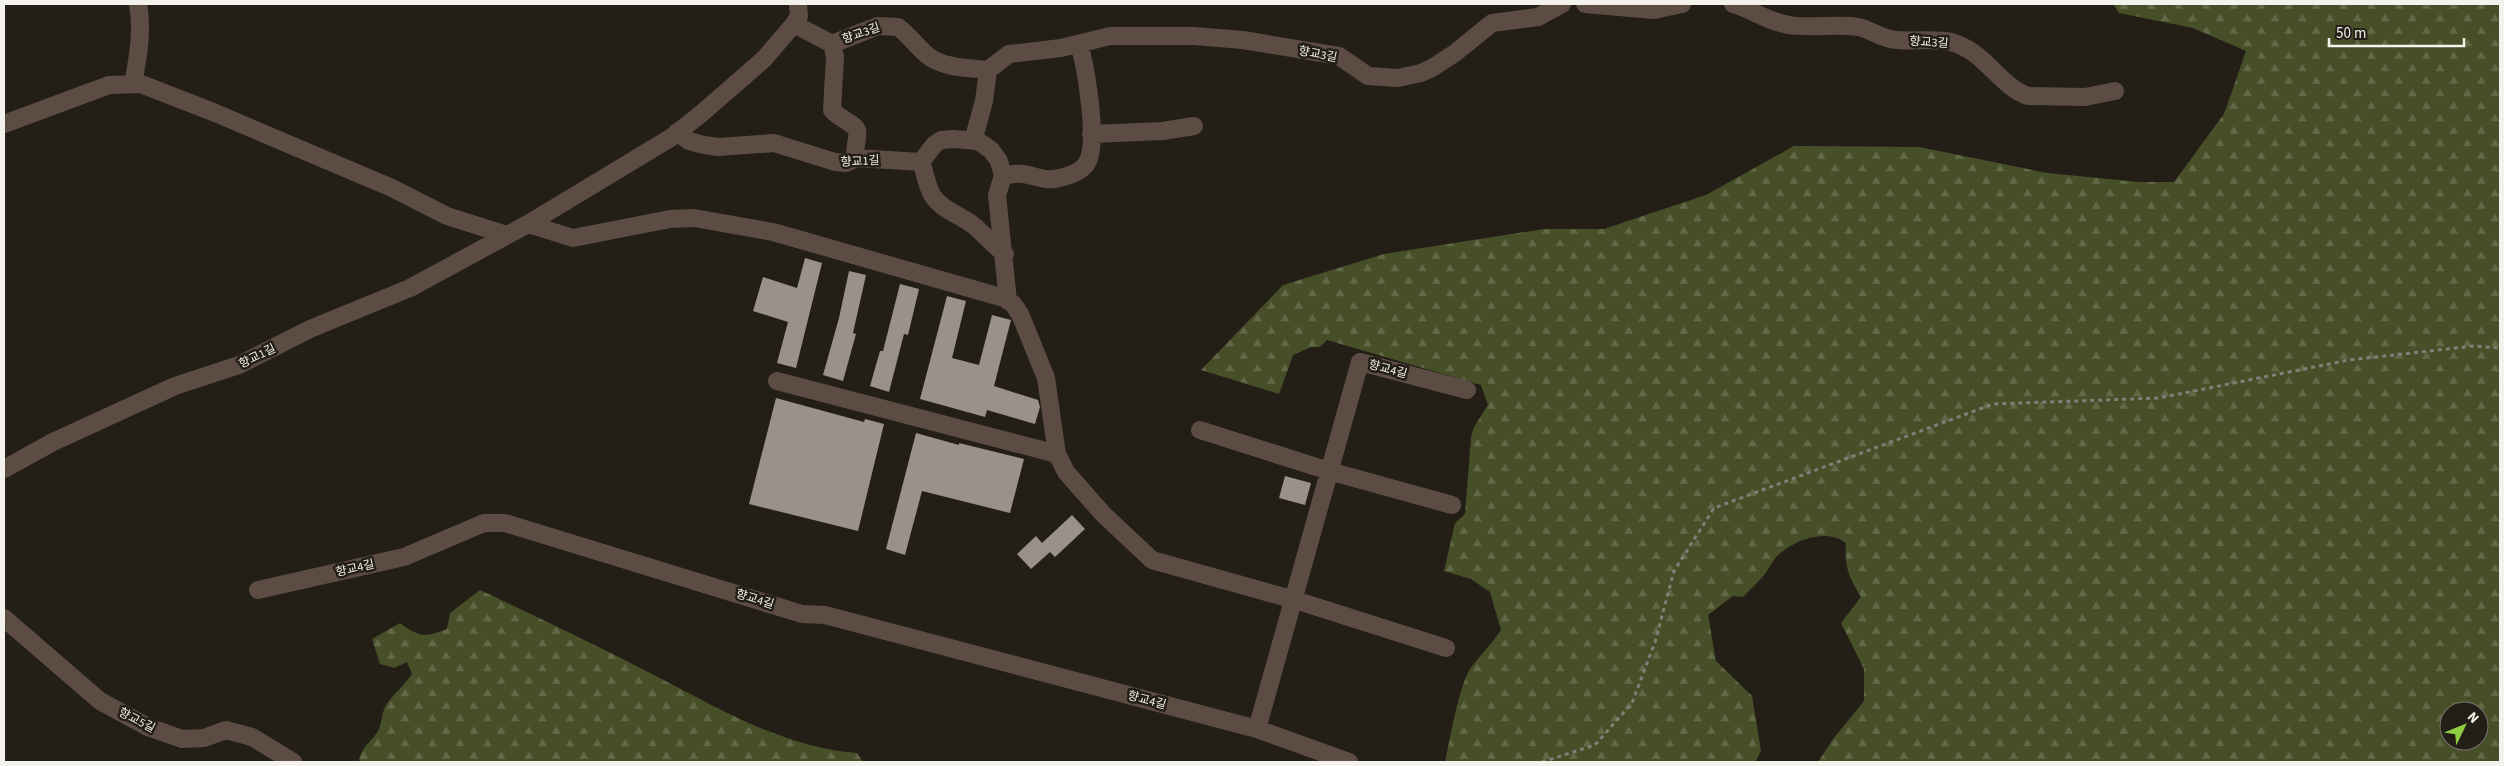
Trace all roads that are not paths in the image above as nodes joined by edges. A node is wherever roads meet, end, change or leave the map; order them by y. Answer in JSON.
{"nodes":[{"id":1,"x":138,"y":4,"type":"edge"},
{"id":2,"x":798,"y":4,"type":"edge"},
{"id":3,"x":1562,"y":4,"type":"edge"},
{"id":4,"x":1585,"y":4,"type":"edge"},
{"id":5,"x":1682,"y":4,"type":"edge"},
{"id":6,"x":1733,"y":4,"type":"edge"},
{"id":7,"x":794,"y":24,"type":"junction"},
{"id":8,"x":832,"y":44,"type":"junction"},
{"id":9,"x":1079,"y":44,"type":"junction"},
{"id":10,"x":988,"y":70,"type":"junction"},
{"id":11,"x":133,"y":84,"type":"junction"},
{"id":12,"x":2115,"y":91,"type":"dead end"},
{"id":13,"x":4,"y":124,"type":"edge"},
{"id":14,"x":1194,"y":126,"type":"dead end"},
{"id":15,"x":677,"y":132,"type":"junction"},
{"id":16,"x":1090,"y":134,"type":"junction"},
{"id":17,"x":973,"y":141,"type":"junction"},
{"id":18,"x":856,"y":158,"type":"junction"},
{"id":19,"x":921,"y":162,"type":"junction"},
{"id":20,"x":1003,"y":176,"type":"junction"},
{"id":21,"x":528,"y":224,"type":"junction"},
{"id":22,"x":507,"y":235,"type":"junction"},
{"id":23,"x":1005,"y":254,"type":"junction"},
{"id":24,"x":1008,"y":301,"type":"junction"},
{"id":25,"x":776,"y":380,"type":"dead end"},
{"id":26,"x":1467,"y":390,"type":"dead end"},
{"id":27,"x":1200,"y":430,"type":"dead end"},
{"id":28,"x":1057,"y":454,"type":"junction"},
{"id":29,"x":4,"y":469,"type":"edge"},
{"id":30,"x":1329,"y":471,"type":"junction"},
{"id":31,"x":1452,"y":505,"type":"dead end"},
{"id":32,"x":258,"y":590,"type":"dead end"},
{"id":33,"x":1295,"y":600,"type":"junction"},
{"id":34,"x":4,"y":618,"type":"edge"},
{"id":35,"x":1446,"y":648,"type":"dead end"},
{"id":36,"x":1257,"y":729,"type":"junction"},
{"id":37,"x":293,"y":762,"type":"edge"},
{"id":38,"x":1349,"y":762,"type":"edge"}],
"edges":[{"from":1,"to":11,"type":"street"},
{"from":2,"to":7,"type":"street","name":"향교1길"},
{"from":3,"to":9,"type":"street","name":"향교3길"},
{"from":4,"to":5,"type":"street"},
{"from":6,"to":12,"type":"street","name":"향교3길"},
{"from":7,"to":8,"type":"street","name":"향교3길"},
{"from":7,"to":15,"type":"street","name":"향교1길"},
{"from":8,"to":10,"type":"street","name":"향교3길"},
{"from":8,"to":18,"type":"street","name":"향교3길"},
{"from":9,"to":10,"type":"street","name":"향교3길"},
{"from":9,"to":16,"type":"street"},
{"from":10,"to":17,"type":"street"},
{"from":11,"to":13,"type":"street"},
{"from":11,"to":22,"type":"street"},
{"from":14,"to":16,"type":"street"},
{"from":15,"to":18,"type":"street","name":"향교1길"},
{"from":15,"to":21,"type":"street","name":"향교1길"},
{"from":16,"to":20,"type":"street"},
{"from":17,"to":19,"type":"street"},
{"from":17,"to":20,"type":"street"},
{"from":18,"to":19,"type":"street","name":"향교1길"},
{"from":19,"to":23,"type":"street"},
{"from":20,"to":23,"type":"street"},
{"from":21,"to":22,"type":"street","name":"향교1길"},
{"from":21,"to":24,"type":"street"},
{"from":22,"to":29,"type":"street","name":"향교1길"},
{"from":23,"to":24,"type":"street"},
{"from":24,"to":28,"type":"street"},
{"from":25,"to":28,"type":"street"},
{"from":26,"to":30,"type":"street","name":"향교4길"},
{"from":27,"to":30,"type":"street"},
{"from":28,"to":33,"type":"street"},
{"from":30,"to":31,"type":"street"},
{"from":30,"to":33,"type":"street","name":"향교4길"},
{"from":32,"to":36,"type":"street","name":"향교4길"},
{"from":33,"to":35,"type":"street"},
{"from":33,"to":36,"type":"street","name":"향교4길"},
{"from":34,"to":37,"type":"street","name":"향교5길"},
{"from":36,"to":38,"type":"street","name":"향교4길"}]}
